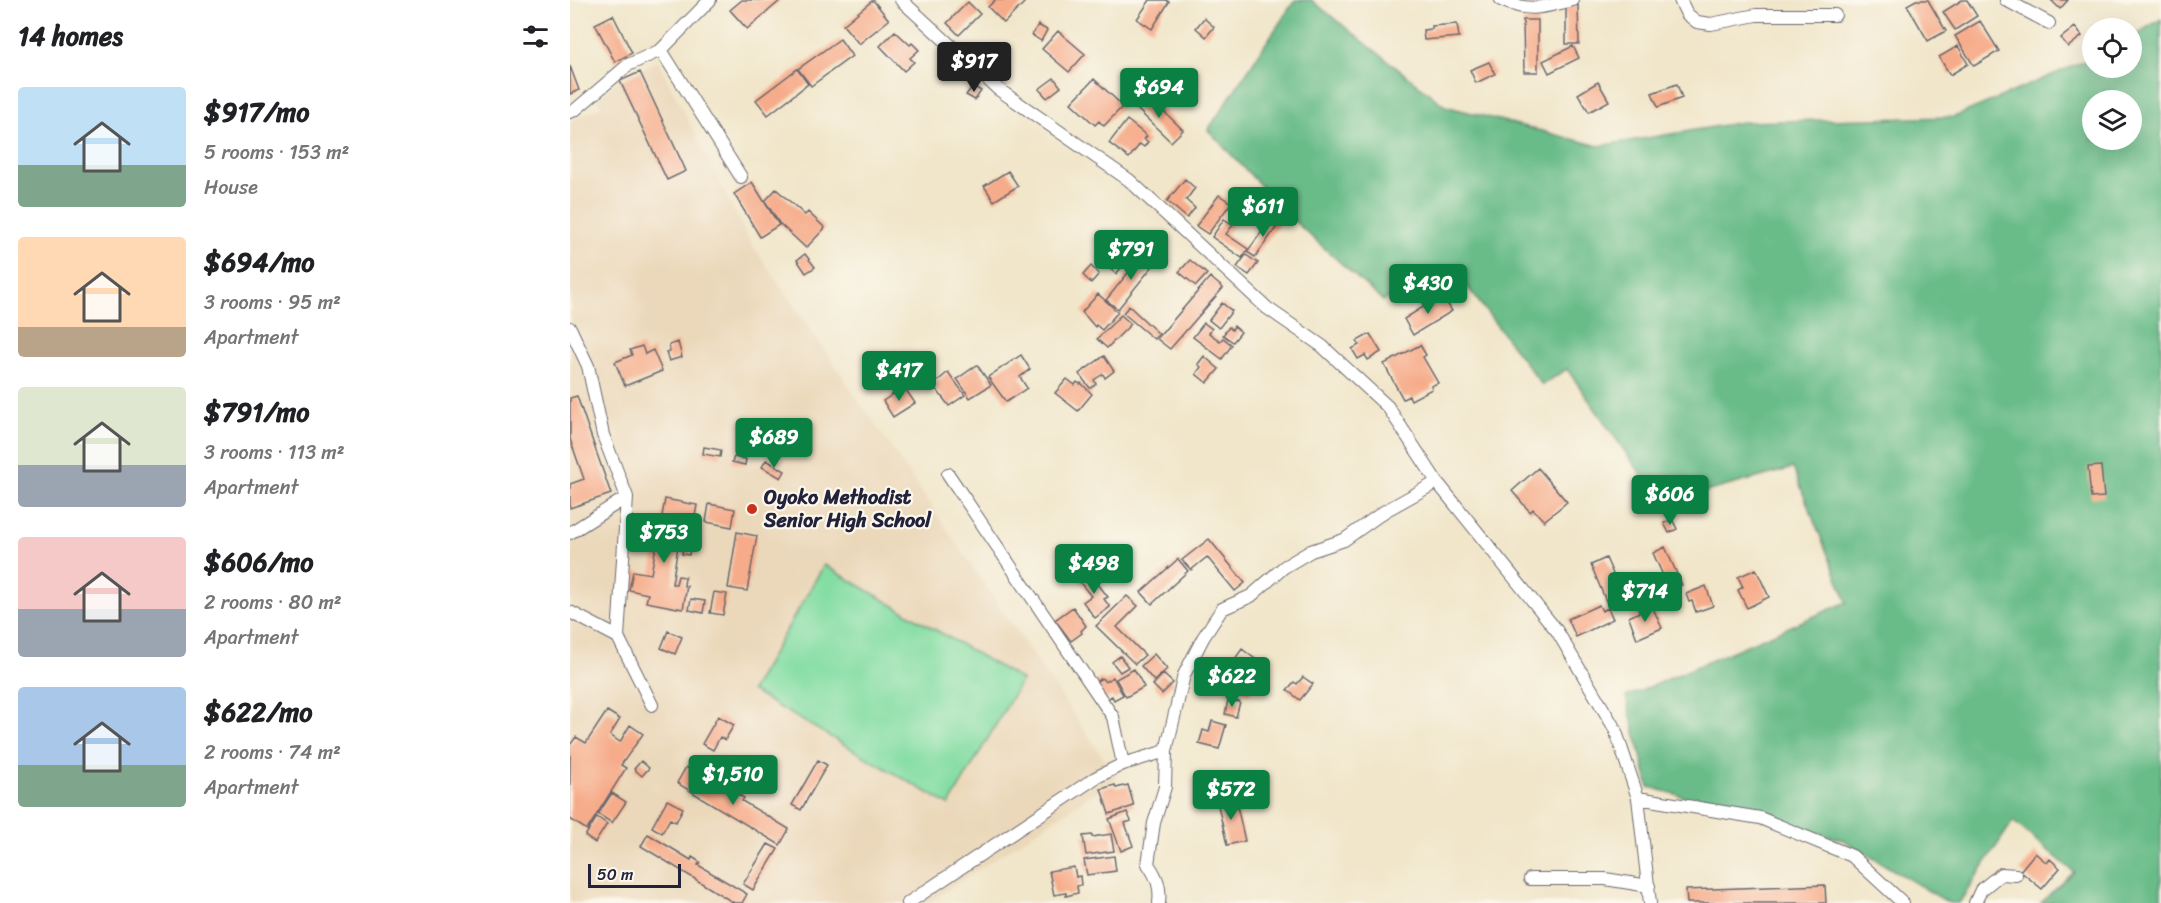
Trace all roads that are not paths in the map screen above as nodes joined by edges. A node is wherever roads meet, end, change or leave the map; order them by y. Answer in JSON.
{"nodes":[{"id":1,"x":710,"y":0,"type":"edge"},
{"id":2,"x":901,"y":0,"type":"edge"},
{"id":3,"x":1501,"y":0,"type":"edge"},
{"id":4,"x":1573,"y":0,"type":"edge"},
{"id":5,"x":1680,"y":0,"type":"edge"},
{"id":6,"x":2006,"y":0,"type":"edge"},
{"id":7,"x":1835,"y":15,"type":"dead end"},
{"id":8,"x":2049,"y":23,"type":"dead end"},
{"id":9,"x":661,"y":50,"type":"junction"},
{"id":10,"x":570,"y":112,"type":"edge"},
{"id":11,"x":741,"y":177,"type":"dead end"},
{"id":12,"x":570,"y":328,"type":"edge"},
{"id":13,"x":948,"y":474,"type":"dead end"},
{"id":14,"x":1437,"y":482,"type":"junction"},
{"id":15,"x":627,"y":498,"type":"junction"},
{"id":16,"x":570,"y":533,"type":"edge"},
{"id":17,"x":570,"y":612,"type":"edge"},
{"id":18,"x":618,"y":638,"type":"junction"},
{"id":19,"x":652,"y":705,"type":"dead end"},
{"id":20,"x":1166,"y":751,"type":"junction"},
{"id":21,"x":1123,"y":764,"type":"junction"},
{"id":22,"x":1638,"y":798,"type":"junction"},
{"id":23,"x":2016,"y":875,"type":"dead end"},
{"id":24,"x":1530,"y":879,"type":"dead end"},
{"id":25,"x":1649,"y":886,"type":"junction"},
{"id":26,"x":908,"y":903,"type":"edge"},
{"id":27,"x":1159,"y":903,"type":"edge"},
{"id":28,"x":1650,"y":903,"type":"edge"},
{"id":29,"x":1903,"y":903,"type":"edge"},
{"id":30,"x":1975,"y":903,"type":"edge"}],
"edges":[{"from":1,"to":9,"type":"street"},
{"from":2,"to":14,"type":"street"},
{"from":3,"to":4,"type":"street"},
{"from":5,"to":7,"type":"street"},
{"from":6,"to":8,"type":"street"},
{"from":9,"to":10,"type":"street"},
{"from":9,"to":11,"type":"street"},
{"from":12,"to":15,"type":"street"},
{"from":13,"to":21,"type":"street"},
{"from":14,"to":20,"type":"street"},
{"from":14,"to":22,"type":"street"},
{"from":15,"to":16,"type":"street"},
{"from":15,"to":18,"type":"street"},
{"from":17,"to":18,"type":"street"},
{"from":18,"to":19,"type":"street"},
{"from":20,"to":21,"type":"street"},
{"from":20,"to":27,"type":"street"},
{"from":21,"to":26,"type":"street"},
{"from":22,"to":25,"type":"street"},
{"from":22,"to":29,"type":"street"},
{"from":23,"to":30,"type":"street"},
{"from":24,"to":25,"type":"street"},
{"from":25,"to":28,"type":"street"}]}
